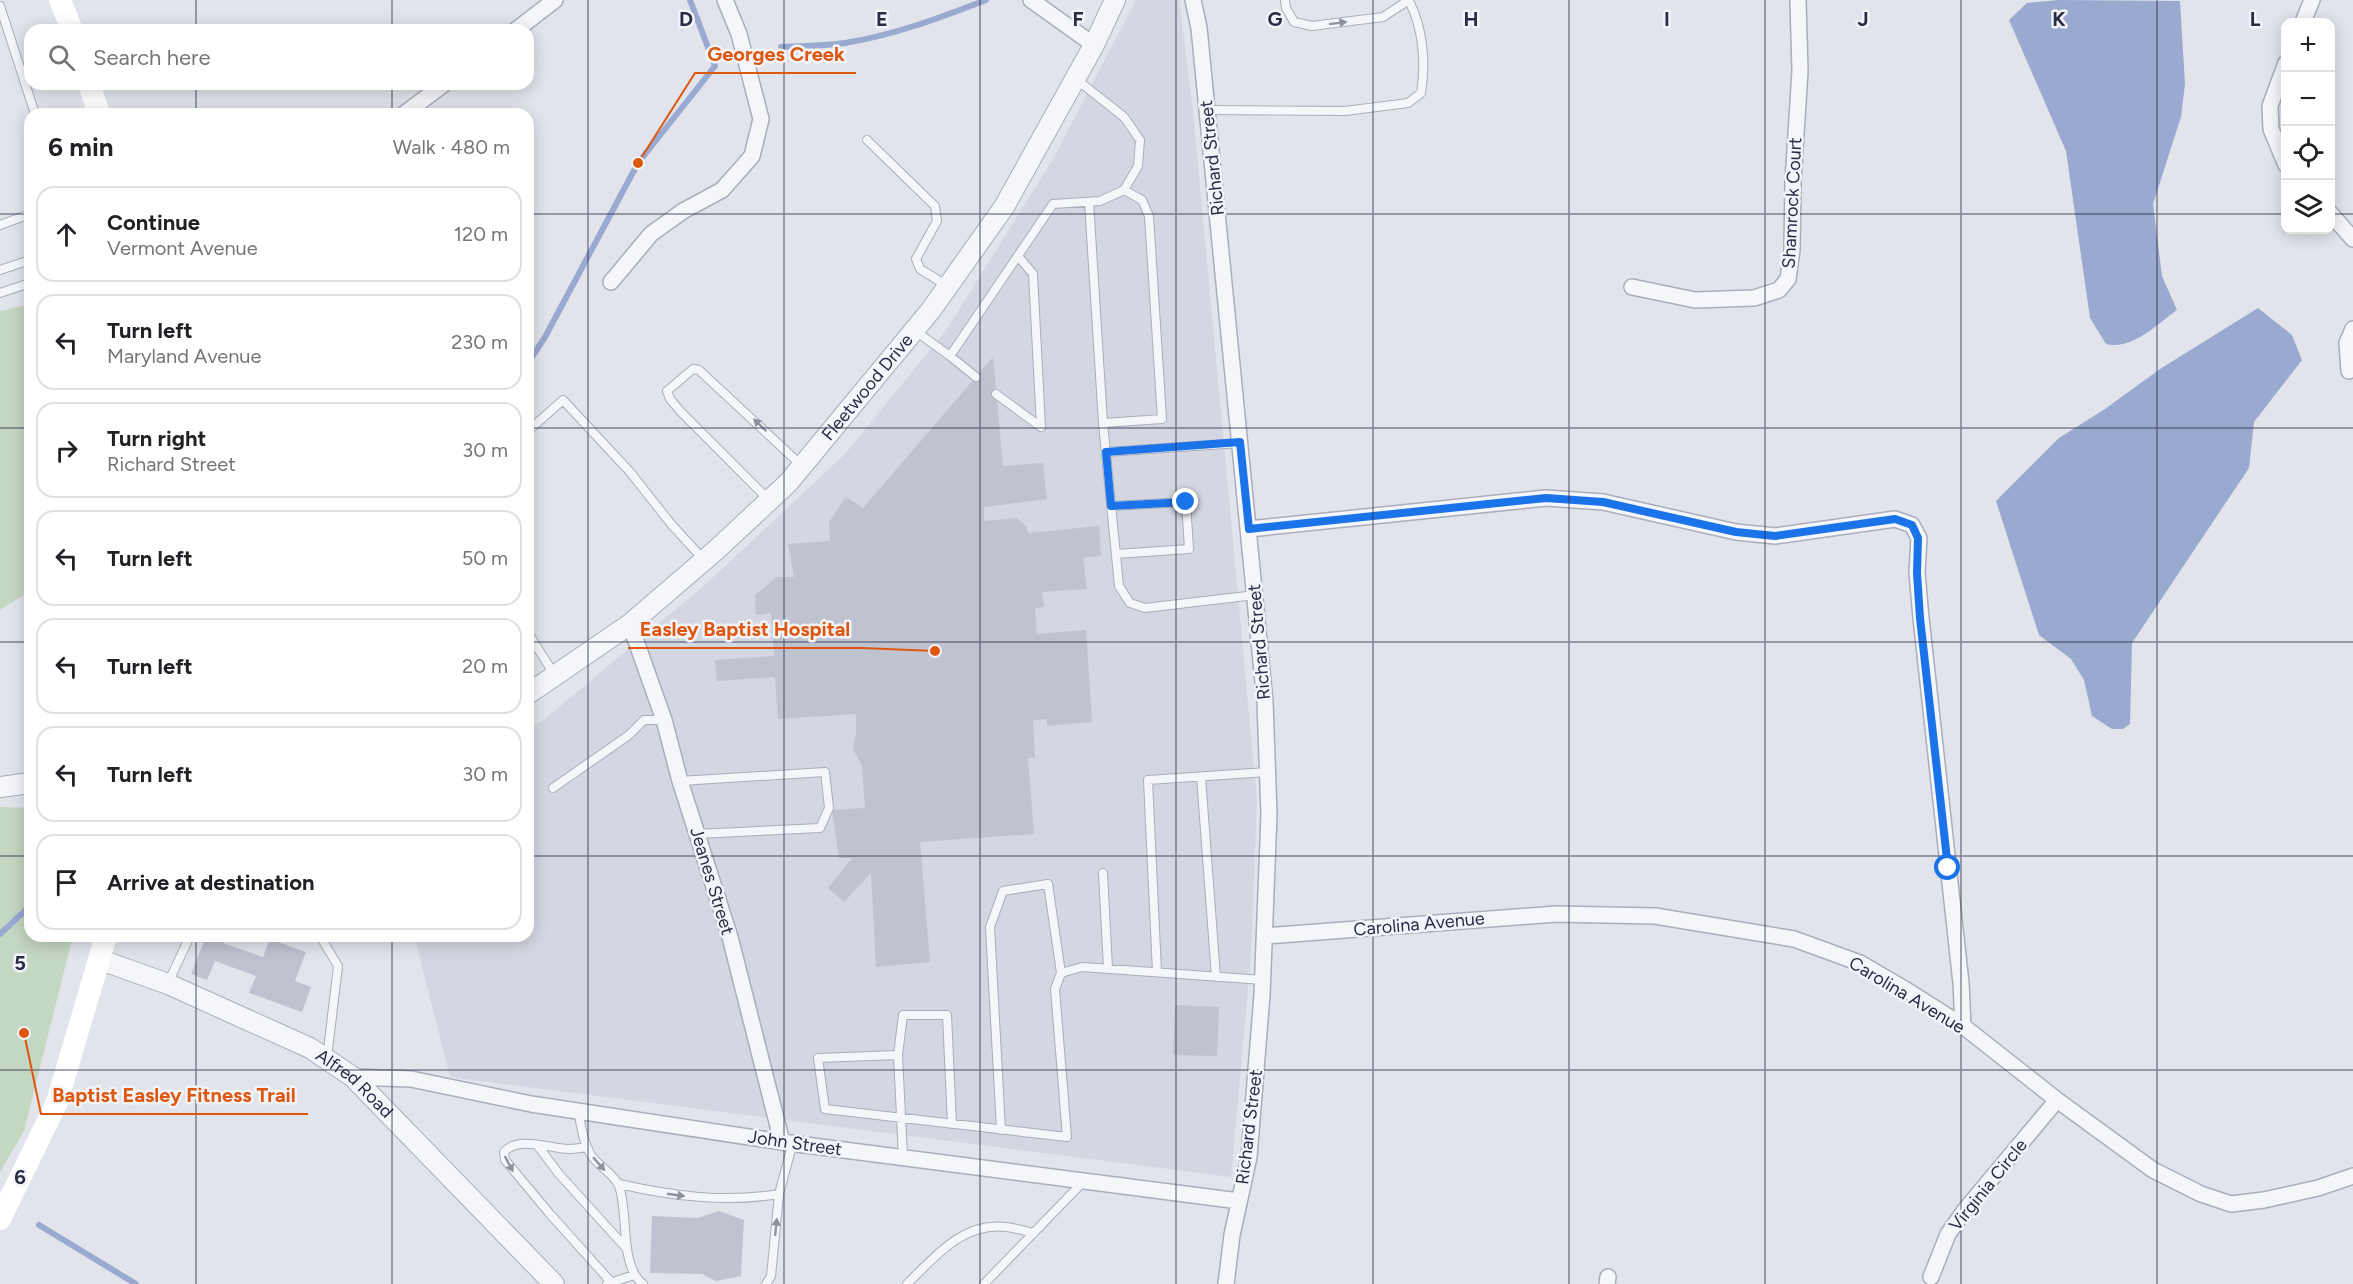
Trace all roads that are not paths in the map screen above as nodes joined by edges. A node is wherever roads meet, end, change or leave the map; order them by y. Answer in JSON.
{"nodes":[{"id":1,"x":60,"y":0,"type":"edge"},
{"id":2,"x":555,"y":0,"type":"edge"},
{"id":3,"x":726,"y":0,"type":"edge"},
{"id":4,"x":1031,"y":0,"type":"edge"},
{"id":5,"x":1115,"y":0,"type":"edge"},
{"id":6,"x":1193,"y":0,"type":"edge"},
{"id":7,"x":1285,"y":0,"type":"edge"},
{"id":8,"x":1409,"y":0,"type":"edge"},
{"id":9,"x":1798,"y":0,"type":"edge"},
{"id":10,"x":2312,"y":0,"type":"edge"},
{"id":11,"x":0,"y":6,"type":"edge"},
{"id":12,"x":2305,"y":18,"type":"edge"},
{"id":13,"x":2,"y":20,"type":"edge"},
{"id":14,"x":70,"y":24,"type":"edge"},
{"id":15,"x":524,"y":24,"type":"edge"},
{"id":16,"x":1094,"y":45,"type":"junction"},
{"id":17,"x":2283,"y":72,"type":"edge"},
{"id":18,"x":1074,"y":78,"type":"junction"},
{"id":19,"x":24,"y":83,"type":"edge"},
{"id":20,"x":27,"y":90,"type":"edge"},
{"id":21,"x":91,"y":90,"type":"edge"},
{"id":22,"x":436,"y":90,"type":"edge"},
{"id":23,"x":33,"y":108,"type":"edge"},
{"id":24,"x":97,"y":108,"type":"edge"},
{"id":25,"x":412,"y":108,"type":"edge"},
{"id":26,"x":1207,"y":110,"type":"junction"},
{"id":27,"x":867,"y":140,"type":"dead end"},
{"id":28,"x":2281,"y":153,"type":"edge"},
{"id":29,"x":1124,"y":190,"type":"junction"},
{"id":30,"x":1089,"y":202,"type":"junction"},
{"id":31,"x":24,"y":216,"type":"edge"},
{"id":32,"x":2335,"y":218,"type":"edge"},
{"id":33,"x":0,"y":225,"type":"edge"},
{"id":34,"x":2353,"y":239,"type":"edge"},
{"id":35,"x":1018,"y":256,"type":"junction"},
{"id":36,"x":24,"y":262,"type":"edge"},
{"id":37,"x":0,"y":270,"type":"edge"},
{"id":38,"x":611,"y":282,"type":"dead end"},
{"id":39,"x":24,"y":285,"type":"edge"},
{"id":40,"x":948,"y":286,"type":"junction"},
{"id":41,"x":1632,"y":287,"type":"dead end"},
{"id":42,"x":0,"y":292,"type":"edge"},
{"id":43,"x":2353,"y":329,"type":"edge"},
{"id":44,"x":914,"y":330,"type":"junction"},
{"id":45,"x":950,"y":356,"type":"junction"},
{"id":46,"x":2349,"y":371,"type":"dead end"},
{"id":47,"x":976,"y":377,"type":"dead end"},
{"id":48,"x":996,"y":394,"type":"dead end"},
{"id":49,"x":1103,"y":423,"type":"junction"},
{"id":50,"x":534,"y":426,"type":"edge"},
{"id":51,"x":1240,"y":442,"type":"junction"},
{"id":52,"x":1106,"y":452,"type":"junction"},
{"id":53,"x":802,"y":466,"type":"junction"},
{"id":54,"x":769,"y":500,"type":"junction"},
{"id":55,"x":1111,"y":506,"type":"junction"},
{"id":56,"x":1249,"y":529,"type":"junction"},
{"id":57,"x":1116,"y":554,"type":"junction"},
{"id":58,"x":704,"y":561,"type":"junction"},
{"id":59,"x":1255,"y":595,"type":"junction"},
{"id":60,"x":630,"y":624,"type":"junction"},
{"id":61,"x":534,"y":642,"type":"edge"},
{"id":62,"x":555,"y":675,"type":"junction"},
{"id":63,"x":534,"y":690,"type":"edge"},
{"id":64,"x":664,"y":720,"type":"junction"},
{"id":65,"x":1268,"y":772,"type":"junction"},
{"id":66,"x":1201,"y":777,"type":"junction"},
{"id":67,"x":680,"y":781,"type":"junction"},
{"id":68,"x":24,"y":784,"type":"edge"},
{"id":69,"x":0,"y":787,"type":"edge"},
{"id":70,"x":553,"y":788,"type":"dead end"},
{"id":71,"x":698,"y":834,"type":"junction"},
{"id":72,"x":1103,"y":873,"type":"dead end"},
{"id":73,"x":1265,"y":936,"type":"junction"},
{"id":74,"x":105,"y":942,"type":"edge"},
{"id":75,"x":187,"y":942,"type":"edge"},
{"id":76,"x":324,"y":942,"type":"edge"},
{"id":77,"x":101,"y":960,"type":"junction"},
{"id":78,"x":1108,"y":969,"type":"junction"},
{"id":79,"x":1156,"y":972,"type":"junction"},
{"id":80,"x":1061,"y":973,"type":"junction"},
{"id":81,"x":1216,"y":976,"type":"junction"},
{"id":82,"x":1263,"y":980,"type":"junction"},
{"id":83,"x":168,"y":984,"type":"junction"},
{"id":84,"x":1963,"y":1026,"type":"junction"},
{"id":85,"x":898,"y":1055,"type":"junction"},
{"id":86,"x":327,"y":1059,"type":"junction"},
{"id":87,"x":353,"y":1077,"type":"junction"},
{"id":88,"x":2057,"y":1100,"type":"junction"},
{"id":89,"x":578,"y":1110,"type":"junction"},
{"id":90,"x":902,"y":1118,"type":"junction"},
{"id":91,"x":952,"y":1124,"type":"junction"},
{"id":92,"x":1000,"y":1130,"type":"junction"},
{"id":93,"x":787,"y":1142,"type":"junction"},
{"id":94,"x":538,"y":1146,"type":"junction"},
{"id":95,"x":587,"y":1147,"type":"junction"},
{"id":96,"x":903,"y":1157,"type":"junction"},
{"id":97,"x":2353,"y":1176,"type":"edge"},
{"id":98,"x":1083,"y":1182,"type":"junction"},
{"id":99,"x":619,"y":1184,"type":"junction"},
{"id":100,"x":779,"y":1194,"type":"junction"},
{"id":101,"x":1239,"y":1201,"type":"junction"},
{"id":102,"x":0,"y":1220,"type":"edge"},
{"id":103,"x":1034,"y":1233,"type":"junction"},
{"id":104,"x":628,"y":1249,"type":"junction"},
{"id":105,"x":634,"y":1275,"type":"junction"},
{"id":106,"x":1931,"y":1277,"type":"dead end"},
{"id":107,"x":609,"y":1283,"type":"edge"},
{"id":108,"x":554,"y":1284,"type":"edge"},
{"id":109,"x":643,"y":1284,"type":"edge"},
{"id":110,"x":766,"y":1284,"type":"edge"},
{"id":111,"x":907,"y":1284,"type":"edge"},
{"id":112,"x":984,"y":1284,"type":"edge"},
{"id":113,"x":1226,"y":1284,"type":"edge"}],
"edges":[{"from":1,"to":14,"type":"main road"},
{"from":2,"to":15,"type":"street"},
{"from":3,"to":38,"type":"street"},
{"from":4,"to":16,"type":"street"},
{"from":5,"to":16,"type":"street","name":"Fleetwood Drive"},
{"from":6,"to":26,"type":"street","name":"Richard Street"},
{"from":7,"to":8,"type":"lane","one_way":true},
{"from":8,"to":26,"type":"lane"},
{"from":9,"to":41,"type":"street","name":"Shamrock Court"},
{"from":10,"to":12,"type":"street"},
{"from":11,"to":13,"type":"lane"},
{"from":13,"to":19,"type":"lane"},
{"from":16,"to":18,"type":"street","name":"Fleetwood Drive"},
{"from":17,"to":28,"type":"street"},
{"from":18,"to":29,"type":"lane"},
{"from":18,"to":40,"type":"street","name":"Fleetwood Drive"},
{"from":20,"to":23,"type":"lane"},
{"from":21,"to":24,"type":"main road"},
{"from":22,"to":25,"type":"street"},
{"from":26,"to":51,"type":"street","name":"Richard Street"},
{"from":27,"to":40,"type":"lane"},
{"from":29,"to":30,"type":"lane"},
{"from":29,"to":49,"type":"lane"},
{"from":30,"to":35,"type":"lane"},
{"from":30,"to":49,"type":"lane"},
{"from":31,"to":33,"type":"lane"},
{"from":32,"to":34,"type":"street"},
{"from":35,"to":45,"type":"lane"},
{"from":35,"to":48,"type":"lane"},
{"from":36,"to":37,"type":"lane"},
{"from":39,"to":42,"type":"lane"},
{"from":40,"to":44,"type":"street","name":"Fleetwood Drive"},
{"from":43,"to":46,"type":"street"},
{"from":44,"to":45,"type":"lane"},
{"from":44,"to":53,"type":"street","name":"Fleetwood Drive"},
{"from":45,"to":47,"type":"lane"},
{"from":49,"to":52,"type":"lane"},
{"from":50,"to":58,"type":"lane"},
{"from":51,"to":52,"type":"lane"},
{"from":51,"to":56,"type":"street","name":"Richard Street"},
{"from":52,"to":55,"type":"lane"},
{"from":53,"to":54,"type":"street","name":"Fleetwood Drive"},
{"from":53,"to":54,"type":"lane","one_way":true},
{"from":54,"to":58,"type":"street","name":"Fleetwood Drive"},
{"from":55,"to":57,"type":"lane"},
{"from":55,"to":57,"type":"lane"},
{"from":56,"to":59,"type":"street","name":"Richard Street"},
{"from":56,"to":84,"type":"street"},
{"from":57,"to":59,"type":"lane"},
{"from":58,"to":60,"type":"street","name":"Fleetwood Drive"},
{"from":59,"to":65,"type":"street","name":"Richard Street"},
{"from":60,"to":62,"type":"street","name":"Fleetwood Drive"},
{"from":60,"to":64,"type":"street","name":"Jeanes Street"},
{"from":61,"to":62,"type":"lane"},
{"from":62,"to":63,"type":"street","name":"Fleetwood Drive"},
{"from":64,"to":67,"type":"street","name":"Jeanes Street"},
{"from":64,"to":70,"type":"lane"},
{"from":65,"to":66,"type":"lane"},
{"from":65,"to":73,"type":"street","name":"Richard Street"},
{"from":66,"to":79,"type":"lane"},
{"from":66,"to":81,"type":"lane"},
{"from":67,"to":71,"type":"street","name":"Jeanes Street"},
{"from":67,"to":71,"type":"lane"},
{"from":68,"to":69,"type":"street"},
{"from":71,"to":93,"type":"street","name":"Jeanes Street"},
{"from":72,"to":78,"type":"lane"},
{"from":73,"to":82,"type":"street","name":"Richard Street"},
{"from":73,"to":84,"type":"street","name":"Carolina Avenue"},
{"from":74,"to":77,"type":"main road"},
{"from":75,"to":83,"type":"lane"},
{"from":76,"to":86,"type":"lane"},
{"from":77,"to":83,"type":"street","name":"Alfred Road"},
{"from":77,"to":102,"type":"main road"},
{"from":78,"to":79,"type":"lane"},
{"from":78,"to":80,"type":"lane"},
{"from":79,"to":81,"type":"lane"},
{"from":80,"to":92,"type":"lane"},
{"from":80,"to":92,"type":"lane"},
{"from":81,"to":82,"type":"lane"},
{"from":82,"to":101,"type":"street","name":"Richard Street"},
{"from":83,"to":86,"type":"street","name":"Alfred Road"},
{"from":84,"to":88,"type":"street","name":"Carolina Avenue"},
{"from":85,"to":90,"type":"lane"},
{"from":85,"to":90,"type":"lane"},
{"from":85,"to":91,"type":"lane"},
{"from":86,"to":87,"type":"street","name":"Alfred Road"},
{"from":87,"to":89,"type":"street","name":"John Street"},
{"from":87,"to":108,"type":"street","name":"Alfred Road"},
{"from":88,"to":97,"type":"street","name":"Carolina Avenue"},
{"from":88,"to":106,"type":"street","name":"Virginia Circle"},
{"from":89,"to":93,"type":"street","name":"John Street"},
{"from":89,"to":95,"type":"lane"},
{"from":90,"to":91,"type":"lane"},
{"from":90,"to":96,"type":"lane"},
{"from":91,"to":92,"type":"lane"},
{"from":93,"to":96,"type":"street","name":"John Street"},
{"from":93,"to":100,"type":"lane"},
{"from":94,"to":95,"type":"lane"},
{"from":94,"to":104,"type":"lane"},
{"from":94,"to":107,"type":"lane","one_way":true},
{"from":95,"to":99,"type":"lane","one_way":true},
{"from":96,"to":98,"type":"street","name":"John Street"},
{"from":98,"to":101,"type":"street","name":"John Street"},
{"from":98,"to":103,"type":"lane"},
{"from":99,"to":100,"type":"lane","one_way":true},
{"from":99,"to":104,"type":"lane"},
{"from":110,"to":100,"type":"lane","one_way":true},
{"from":101,"to":113,"type":"street","name":"Richard Street"},
{"from":103,"to":111,"type":"lane"},
{"from":103,"to":112,"type":"lane"},
{"from":104,"to":105,"type":"lane"},
{"from":105,"to":107,"type":"lane"},
{"from":105,"to":109,"type":"lane"}]}
